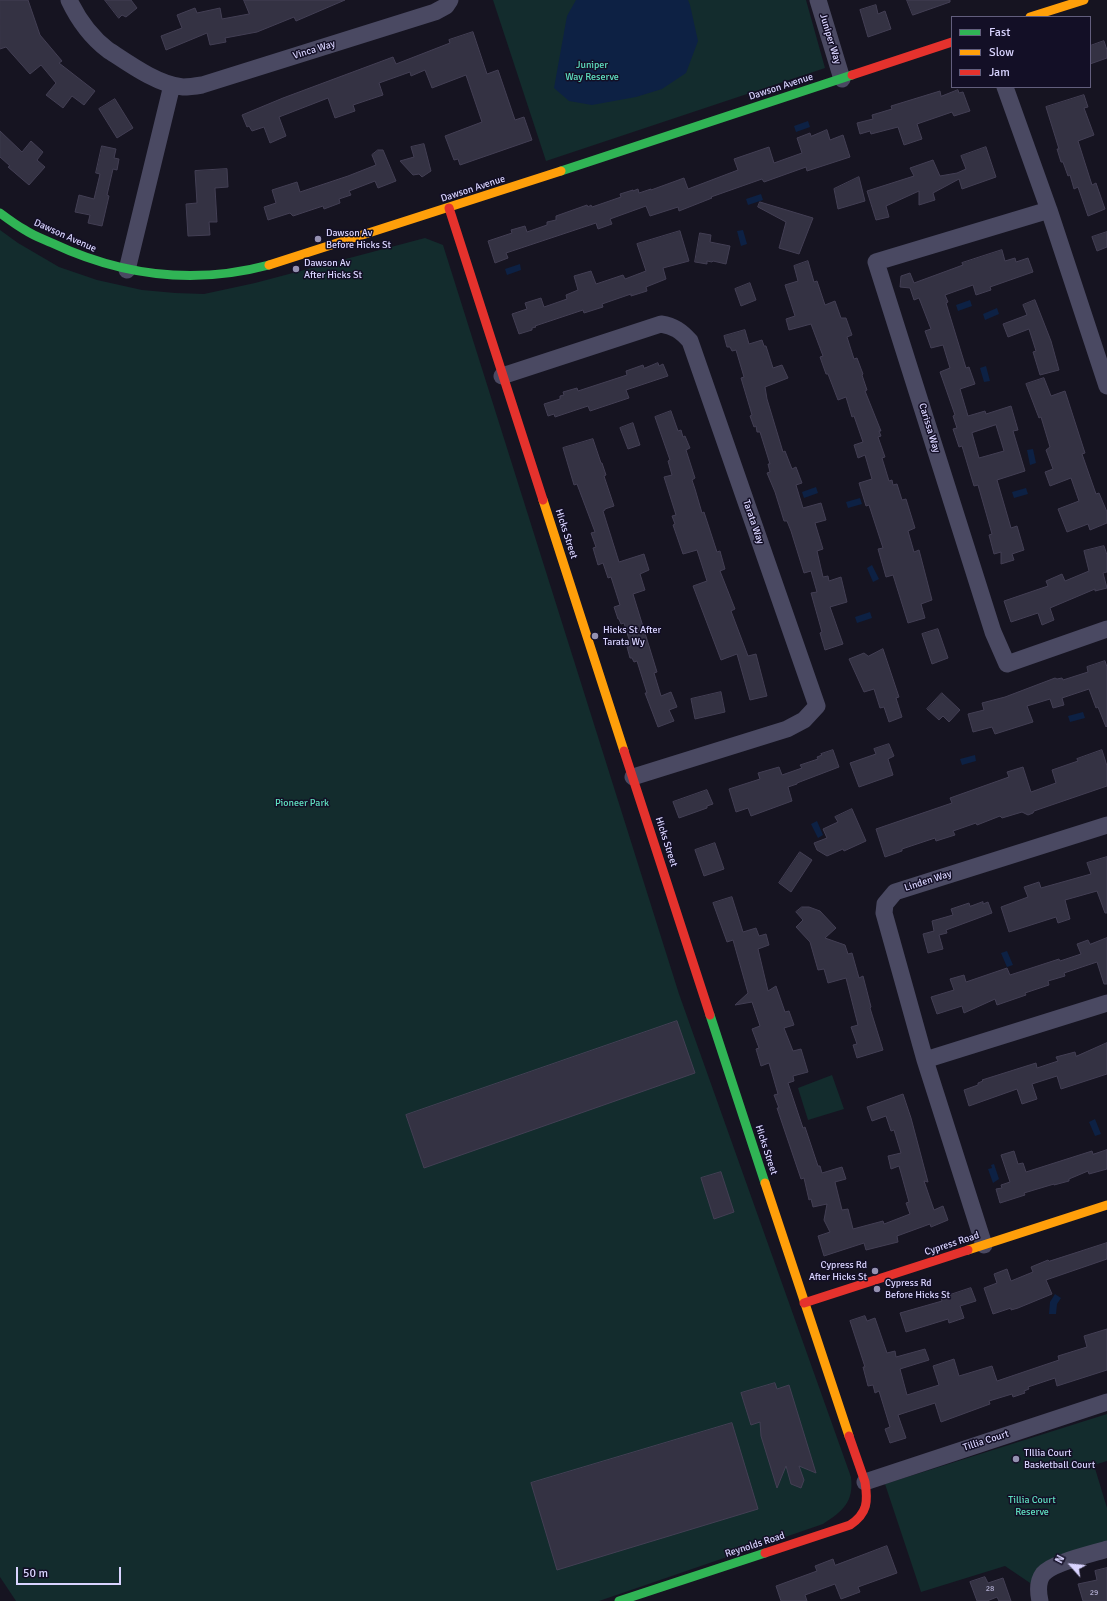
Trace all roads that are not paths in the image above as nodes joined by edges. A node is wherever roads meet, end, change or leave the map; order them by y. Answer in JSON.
{"nodes":[{"id":1,"x":69,"y":0,"type":"edge"},
{"id":2,"x":450,"y":0,"type":"edge"},
{"id":3,"x":818,"y":0,"type":"edge"},
{"id":4,"x":1084,"y":0,"type":"edge"},
{"id":5,"x":1033,"y":16,"type":"edge"},
{"id":6,"x":951,"y":42,"type":"edge"},
{"id":7,"x":842,"y":79,"type":"junction"},
{"id":8,"x":172,"y":85,"type":"junction"},
{"id":9,"x":1005,"y":88,"type":"edge"},
{"id":10,"x":449,"y":208,"type":"junction"},
{"id":11,"x":1049,"y":210,"type":"junction"},
{"id":12,"x":0,"y":213,"type":"edge"},
{"id":13,"x":127,"y":270,"type":"junction"},
{"id":14,"x":502,"y":376,"type":"junction"},
{"id":15,"x":1107,"y":386,"type":"edge"},
{"id":16,"x":1107,"y":629,"type":"edge"},
{"id":17,"x":633,"y":777,"type":"junction"},
{"id":18,"x":1107,"y":825,"type":"edge"},
{"id":19,"x":1107,"y":1003,"type":"edge"},
{"id":20,"x":925,"y":1060,"type":"junction"},
{"id":21,"x":1107,"y":1206,"type":"edge"},
{"id":22,"x":984,"y":1245,"type":"junction"},
{"id":23,"x":804,"y":1303,"type":"junction"},
{"id":24,"x":1107,"y":1402,"type":"edge"},
{"id":25,"x":865,"y":1482,"type":"junction"},
{"id":26,"x":1107,"y":1549,"type":"edge"},
{"id":27,"x":619,"y":1601,"type":"edge"},
{"id":28,"x":1040,"y":1601,"type":"edge"}],
"edges":[{"from":1,"to":8,"type":"street","name":"Vinca Way"},
{"from":2,"to":8,"type":"street","name":"Vinca Way"},
{"from":3,"to":7,"type":"street","name":"Juniper Way"},
{"from":4,"to":5,"type":"street"},
{"from":6,"to":7,"type":"street","name":"Dawson Avenue"},
{"from":7,"to":10,"type":"street","name":"Dawson Avenue"},
{"from":8,"to":13,"type":"street"},
{"from":9,"to":11,"type":"street"},
{"from":10,"to":13,"type":"street","name":"Dawson Avenue"},
{"from":10,"to":14,"type":"street","name":"Hicks Street"},
{"from":11,"to":15,"type":"street"},
{"from":11,"to":16,"type":"street","name":"Carissa Way"},
{"from":12,"to":13,"type":"street","name":"Dawson Avenue"},
{"from":14,"to":17,"type":"street","name":"Hicks Street"},
{"from":14,"to":17,"type":"street","name":"Tarata Way"},
{"from":17,"to":23,"type":"street","name":"Hicks Street"},
{"from":18,"to":20,"type":"street","name":"Linden Way"},
{"from":19,"to":20,"type":"street"},
{"from":20,"to":22,"type":"street","name":"Linden Way"},
{"from":21,"to":22,"type":"street","name":"Cypress Road"},
{"from":22,"to":23,"type":"street","name":"Cypress Road"},
{"from":23,"to":25,"type":"street","name":"Hicks Street"},
{"from":24,"to":25,"type":"street","name":"Tillia Court"},
{"from":25,"to":27,"type":"street","name":"Reynolds Road"},
{"from":26,"to":28,"type":"street"}]}
